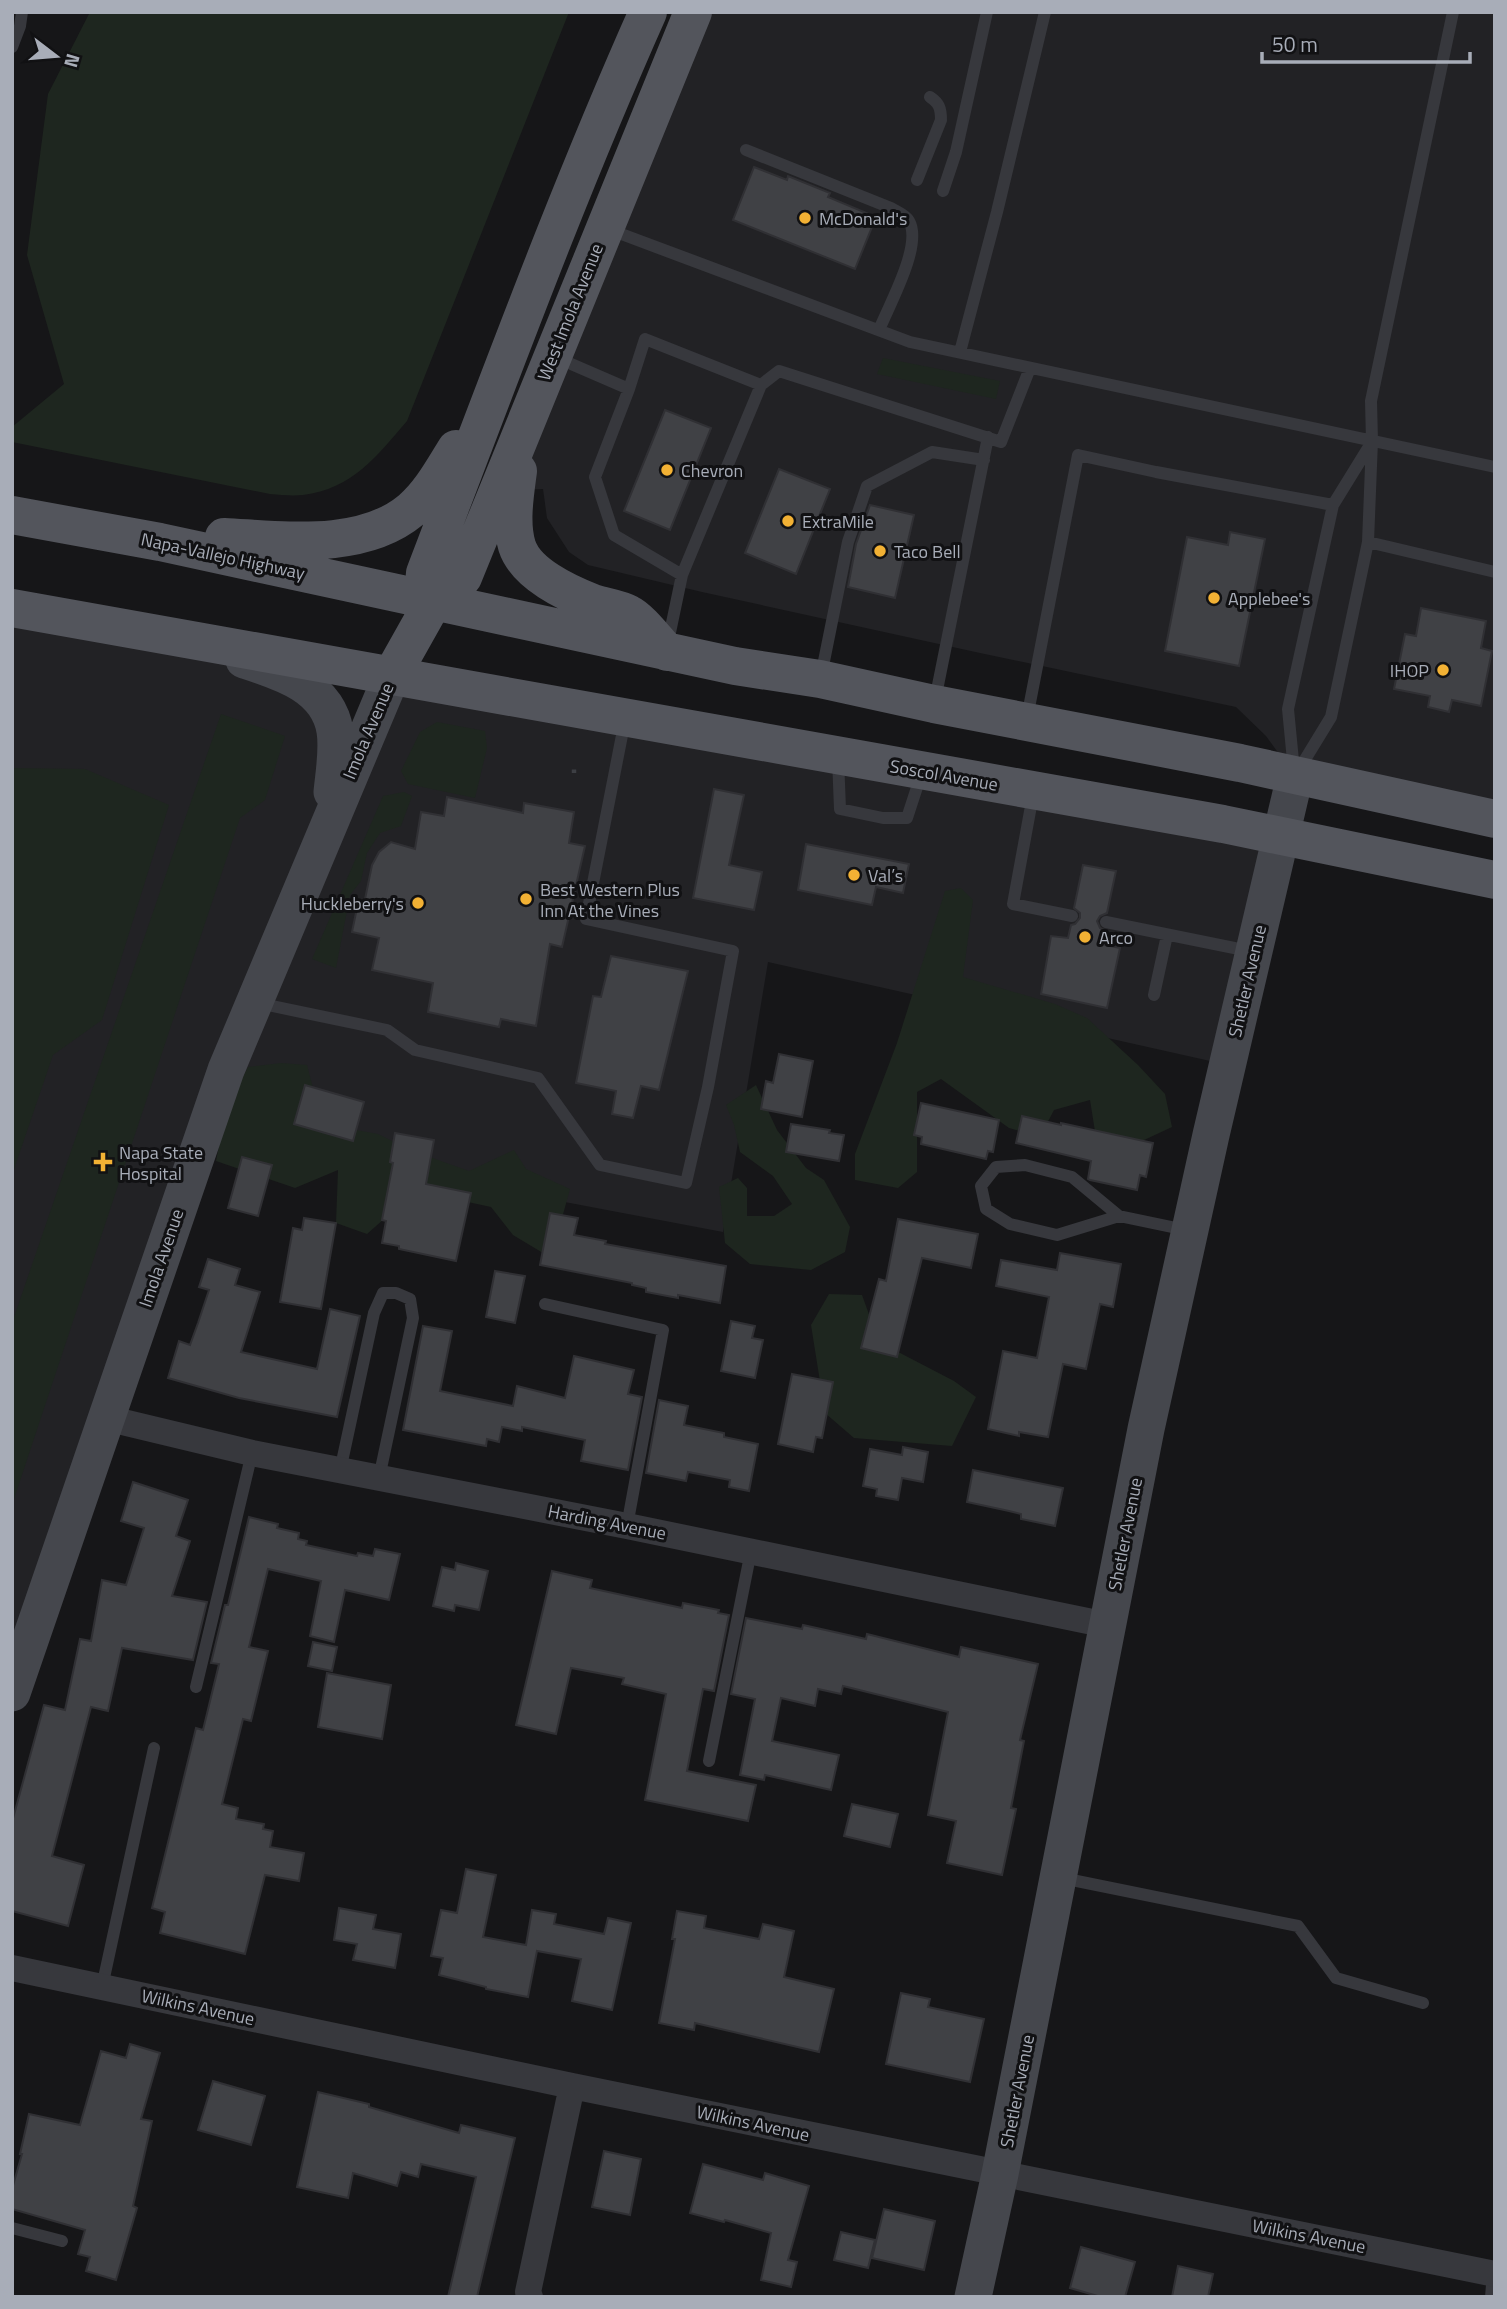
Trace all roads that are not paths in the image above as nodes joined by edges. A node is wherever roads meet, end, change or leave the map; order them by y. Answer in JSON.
{"nodes":[{"id":1,"x":22,"y":12,"type":"edge"},
{"id":2,"x":648,"y":12,"type":"edge"},
{"id":3,"x":693,"y":12,"type":"edge"},
{"id":4,"x":987,"y":12,"type":"edge"},
{"id":5,"x":1045,"y":12,"type":"edge"},
{"id":6,"x":1452,"y":12,"type":"edge"},
{"id":7,"x":12,"y":47,"type":"edge"},
{"id":8,"x":930,"y":97,"type":"dead end"},
{"id":9,"x":746,"y":150,"type":"dead end"},
{"id":10,"x":917,"y":180,"type":"dead end"},
{"id":11,"x":943,"y":191,"type":"dead end"},
{"id":12,"x":604,"y":227,"type":"junction"},
{"id":13,"x":536,"y":283,"type":"junction"},
{"id":14,"x":879,"y":330,"type":"junction"},
{"id":15,"x":960,"y":352,"type":"junction"},
{"id":16,"x":552,"y":356,"type":"junction"},
{"id":17,"x":1030,"y":368,"type":"junction"},
{"id":18,"x":761,"y":385,"type":"junction"},
{"id":19,"x":629,"y":389,"type":"junction"},
{"id":20,"x":531,"y":407,"type":"junction"},
{"id":21,"x":988,"y":438,"type":"junction"},
{"id":22,"x":1372,"y":442,"type":"junction"},
{"id":23,"x":984,"y":460,"type":"junction"},
{"id":24,"x":1495,"y":467,"type":"edge"},
{"id":25,"x":1334,"y":505,"type":"junction"},
{"id":26,"x":12,"y":515,"type":"edge"},
{"id":27,"x":101,"y":531,"type":"junction"},
{"id":28,"x":1368,"y":542,"type":"junction"},
{"id":29,"x":1495,"y":572,"type":"edge"},
{"id":30,"x":682,"y":575,"type":"junction"},
{"id":31,"x":433,"y":602,"type":"junction"},
{"id":32,"x":12,"y":608,"type":"edge"},
{"id":33,"x":166,"y":635,"type":"junction"},
{"id":34,"x":667,"y":652,"type":"junction"},
{"id":35,"x":392,"y":675,"type":"junction"},
{"id":36,"x":820,"y":679,"type":"junction"},
{"id":37,"x":934,"y":704,"type":"junction"},
{"id":38,"x":625,"y":718,"type":"junction"},
{"id":39,"x":1026,"y":722,"type":"junction"},
{"id":40,"x":838,"y":756,"type":"junction"},
{"id":41,"x":922,"y":771,"type":"junction"},
{"id":42,"x":1295,"y":776,"type":"junction"},
{"id":43,"x":1034,"y":791,"type":"junction"},
{"id":44,"x":1495,"y":819,"type":"edge"},
{"id":45,"x":330,"y":823,"type":"junction"},
{"id":46,"x":1281,"y":837,"type":"junction"},
{"id":47,"x":1495,"y":880,"type":"edge"},
{"id":48,"x":1072,"y":916,"type":"dead end"},
{"id":49,"x":1106,"y":922,"type":"dead end"},
{"id":50,"x":1167,"y":935,"type":"junction"},
{"id":51,"x":1254,"y":952,"type":"junction"},
{"id":52,"x":1154,"y":995,"type":"dead end"},
{"id":53,"x":254,"y":1002,"type":"junction"},
{"id":54,"x":1119,"y":1216,"type":"junction"},
{"id":55,"x":1189,"y":1230,"type":"junction"},
{"id":56,"x":545,"y":1304,"type":"dead end"},
{"id":57,"x":106,"y":1418,"type":"junction"},
{"id":58,"x":252,"y":1453,"type":"junction"},
{"id":59,"x":340,"y":1471,"type":"junction"},
{"id":60,"x":379,"y":1479,"type":"junction"},
{"id":61,"x":627,"y":1526,"type":"junction"},
{"id":62,"x":751,"y":1551,"type":"junction"},
{"id":63,"x":1107,"y":1625,"type":"junction"},
{"id":64,"x":196,"y":1687,"type":"dead end"},
{"id":65,"x":12,"y":1693,"type":"edge"},
{"id":66,"x":154,"y":1748,"type":"dead end"},
{"id":67,"x":709,"y":1761,"type":"dead end"},
{"id":68,"x":1058,"y":1878,"type":"junction"},
{"id":69,"x":12,"y":1968,"type":"edge"},
{"id":70,"x":102,"y":1987,"type":"junction"},
{"id":71,"x":1423,"y":2003,"type":"dead end"},
{"id":72,"x":572,"y":2086,"type":"junction"},
{"id":73,"x":1000,"y":2174,"type":"junction"},
{"id":74,"x":12,"y":2228,"type":"edge"},
{"id":75,"x":62,"y":2241,"type":"dead end"},
{"id":76,"x":1493,"y":2281,"type":"edge"},
{"id":77,"x":530,"y":2297,"type":"edge"},
{"id":78,"x":973,"y":2297,"type":"edge"}],
"edges":[{"from":1,"to":7,"type":"lane"},
{"from":2,"to":13,"type":"main road"},
{"from":3,"to":12,"type":"main road","name":"West Imola Avenue"},
{"from":4,"to":11,"type":"lane"},
{"from":5,"to":15,"type":"lane"},
{"from":6,"to":22,"type":"lane"},
{"from":8,"to":10,"type":"lane"},
{"from":9,"to":14,"type":"lane"},
{"from":12,"to":14,"type":"lane"},
{"from":12,"to":16,"type":"main road","name":"West Imola Avenue"},
{"from":13,"to":27,"type":"main road"},
{"from":13,"to":31,"type":"main road"},
{"from":14,"to":15,"type":"lane"},
{"from":15,"to":17,"type":"lane"},
{"from":16,"to":19,"type":"lane"},
{"from":16,"to":20,"type":"main road","name":"West Imola Avenue"},
{"from":17,"to":21,"type":"lane"},
{"from":17,"to":22,"type":"lane"},
{"from":18,"to":19,"type":"lane"},
{"from":18,"to":21,"type":"lane"},
{"from":18,"to":30,"type":"lane"},
{"from":19,"to":30,"type":"lane"},
{"from":20,"to":31,"type":"main road","name":"West Imola Avenue"},
{"from":20,"to":34,"type":"main road"},
{"from":21,"to":23,"type":"lane"},
{"from":22,"to":24,"type":"lane"},
{"from":22,"to":25,"type":"lane"},
{"from":22,"to":28,"type":"lane"},
{"from":23,"to":36,"type":"lane"},
{"from":23,"to":37,"type":"lane"},
{"from":25,"to":39,"type":"lane"},
{"from":25,"to":42,"type":"lane"},
{"from":26,"to":27,"type":"main road","name":"Napa-Vallejo Highway"},
{"from":27,"to":31,"type":"main road","name":"Napa-Vallejo Highway"},
{"from":28,"to":29,"type":"lane"},
{"from":28,"to":42,"type":"lane"},
{"from":30,"to":34,"type":"lane"},
{"from":31,"to":34,"type":"main road"},
{"from":31,"to":35,"type":"main road","name":"West Imola Avenue"},
{"from":32,"to":33,"type":"main road"},
{"from":33,"to":35,"type":"main road"},
{"from":33,"to":45,"type":"street"},
{"from":34,"to":36,"type":"main road"},
{"from":35,"to":38,"type":"main road","name":"Soscol Avenue"},
{"from":35,"to":45,"type":"street","name":"Imola Avenue"},
{"from":36,"to":37,"type":"main road"},
{"from":37,"to":39,"type":"main road"},
{"from":38,"to":40,"type":"main road","name":"Soscol Avenue"},
{"from":38,"to":53,"type":"lane"},
{"from":39,"to":42,"type":"main road"},
{"from":40,"to":41,"type":"main road","name":"Soscol Avenue"},
{"from":40,"to":41,"type":"lane"},
{"from":41,"to":43,"type":"main road","name":"Soscol Avenue"},
{"from":42,"to":44,"type":"main road"},
{"from":42,"to":46,"type":"street","name":"Shetler Avenue"},
{"from":43,"to":46,"type":"main road","name":"Soscol Avenue"},
{"from":43,"to":48,"type":"lane"},
{"from":45,"to":53,"type":"street","name":"Imola Avenue"},
{"from":46,"to":47,"type":"main road","name":"Soscol Avenue"},
{"from":46,"to":51,"type":"street","name":"Shetler Avenue"},
{"from":49,"to":50,"type":"lane"},
{"from":50,"to":51,"type":"lane"},
{"from":50,"to":52,"type":"lane"},
{"from":51,"to":55,"type":"street","name":"Shetler Avenue"},
{"from":53,"to":57,"type":"street","name":"Imola Avenue"},
{"from":54,"to":54,"type":"lane"},
{"from":54,"to":55,"type":"lane"},
{"from":55,"to":63,"type":"street","name":"Shetler Avenue"},
{"from":56,"to":61,"type":"lane"},
{"from":57,"to":58,"type":"street","name":"Harding Avenue"},
{"from":57,"to":65,"type":"street","name":"Imola Avenue"},
{"from":58,"to":59,"type":"street","name":"Harding Avenue"},
{"from":58,"to":64,"type":"lane"},
{"from":59,"to":60,"type":"street","name":"Harding Avenue"},
{"from":59,"to":60,"type":"lane"},
{"from":60,"to":61,"type":"street","name":"Harding Avenue"},
{"from":61,"to":62,"type":"street","name":"Harding Avenue"},
{"from":62,"to":63,"type":"street","name":"Harding Avenue"},
{"from":62,"to":67,"type":"lane"},
{"from":63,"to":68,"type":"street","name":"Shetler Avenue"},
{"from":66,"to":70,"type":"lane"},
{"from":68,"to":71,"type":"lane"},
{"from":68,"to":73,"type":"street","name":"Shetler Avenue"},
{"from":69,"to":70,"type":"street","name":"Wilkins Avenue"},
{"from":70,"to":72,"type":"street","name":"Wilkins Avenue"},
{"from":72,"to":73,"type":"street","name":"Wilkins Avenue"},
{"from":72,"to":77,"type":"street"},
{"from":73,"to":76,"type":"street","name":"Wilkins Avenue"},
{"from":73,"to":78,"type":"street","name":"Shetler Avenue"},
{"from":74,"to":75,"type":"lane"}]}
